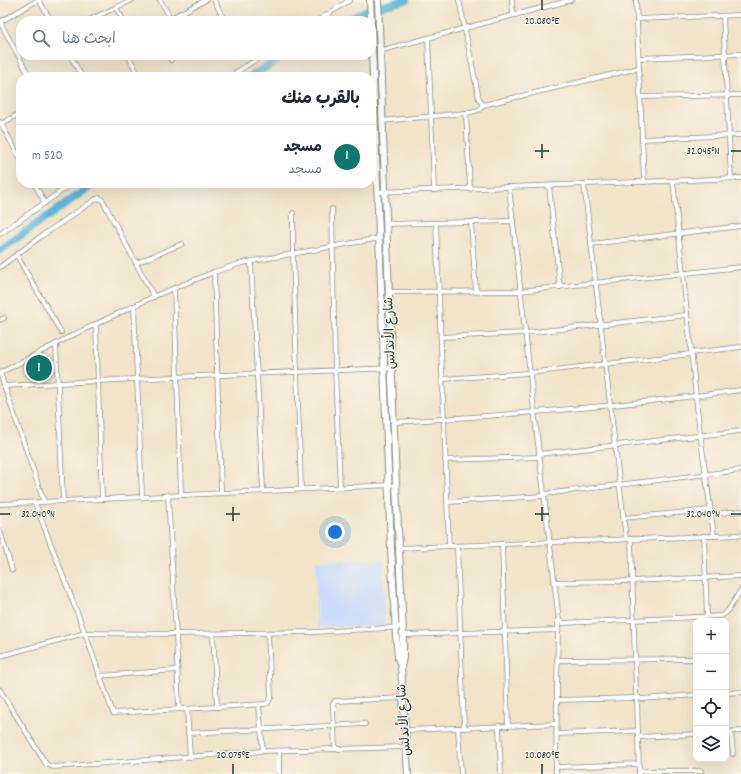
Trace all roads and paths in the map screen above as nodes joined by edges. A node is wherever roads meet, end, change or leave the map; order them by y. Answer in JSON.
{"nodes":[{"id":1,"x":39,"y":0,"type":"edge"},
{"id":2,"x":131,"y":0,"type":"edge"},
{"id":3,"x":160,"y":0,"type":"edge"},
{"id":4,"x":206,"y":0,"type":"edge"},
{"id":5,"x":214,"y":0,"type":"edge"},
{"id":6,"x":350,"y":0,"type":"edge"},
{"id":7,"x":370,"y":0,"type":"edge"},
{"id":8,"x":378,"y":0,"type":"edge"},
{"id":9,"x":459,"y":0,"type":"edge"},
{"id":10,"x":512,"y":0,"type":"edge"},
{"id":11,"x":569,"y":0,"type":"edge"},
{"id":12,"x":636,"y":1,"type":"edge"},
{"id":13,"x":116,"y":8,"type":"junction"},
{"id":14,"x":182,"y":12,"type":"junction"},
{"id":15,"x":168,"y":14,"type":"dead end"},
{"id":16,"x":741,"y":15,"type":"edge"},
{"id":17,"x":48,"y":16,"type":"edge"},
{"id":18,"x":98,"y":16,"type":"edge"},
{"id":19,"x":121,"y":16,"type":"edge"},
{"id":20,"x":174,"y":16,"type":"edge"},
{"id":21,"x":184,"y":16,"type":"edge"},
{"id":22,"x":222,"y":16,"type":"edge"},
{"id":23,"x":324,"y":16,"type":"edge"},
{"id":24,"x":371,"y":16,"type":"edge"},
{"id":25,"x":513,"y":16,"type":"junction"},
{"id":26,"x":723,"y":16,"type":"junction"},
{"id":27,"x":637,"y":19,"type":"junction"},
{"id":28,"x":465,"y":28,"type":"junction"},
{"id":29,"x":428,"y":38,"type":"junction"},
{"id":30,"x":16,"y":51,"type":"edge"},
{"id":31,"x":379,"y":51,"type":"junction"},
{"id":32,"x":725,"y":54,"type":"junction"},
{"id":33,"x":741,"y":54,"type":"edge"},
{"id":34,"x":639,"y":58,"type":"junction"},
{"id":35,"x":21,"y":60,"type":"edge"},
{"id":36,"x":73,"y":60,"type":"edge"},
{"id":37,"x":130,"y":60,"type":"edge"},
{"id":38,"x":256,"y":60,"type":"edge"},
{"id":39,"x":372,"y":60,"type":"edge"},
{"id":40,"x":639,"y":68,"type":"junction"},
{"id":41,"x":27,"y":72,"type":"edge"},
{"id":42,"x":79,"y":72,"type":"edge"},
{"id":43,"x":136,"y":72,"type":"edge"},
{"id":44,"x":237,"y":72,"type":"edge"},
{"id":45,"x":373,"y":72,"type":"edge"},
{"id":46,"x":727,"y":95,"type":"junction"},
{"id":47,"x":741,"y":95,"type":"edge"},
{"id":48,"x":641,"y":97,"type":"junction"},
{"id":49,"x":483,"y":105,"type":"junction"},
{"id":50,"x":466,"y":113,"type":"junction"},
{"id":51,"x":16,"y":116,"type":"edge"},
{"id":52,"x":431,"y":116,"type":"junction"},
{"id":53,"x":382,"y":121,"type":"junction"},
{"id":54,"x":1,"y":123,"type":"edge"},
{"id":55,"x":729,"y":135,"type":"junction"},
{"id":56,"x":741,"y":135,"type":"edge"},
{"id":57,"x":642,"y":139,"type":"junction"},
{"id":58,"x":376,"y":144,"type":"edge"},
{"id":59,"x":16,"y":151,"type":"edge"},
{"id":60,"x":730,"y":178,"type":"junction"},
{"id":61,"x":741,"y":178,"type":"edge"},
{"id":62,"x":673,"y":181,"type":"junction"},
{"id":63,"x":644,"y":182,"type":"junction"},
{"id":64,"x":584,"y":184,"type":"junction"},
{"id":65,"x":549,"y":186,"type":"junction"},
{"id":66,"x":509,"y":187,"type":"junction"},
{"id":67,"x":37,"y":188,"type":"edge"},
{"id":68,"x":66,"y":188,"type":"edge"},
{"id":69,"x":470,"y":189,"type":"junction"},
{"id":70,"x":434,"y":190,"type":"junction"},
{"id":71,"x":378,"y":192,"type":"junction"},
{"id":72,"x":385,"y":192,"type":"junction"},
{"id":73,"x":45,"y":203,"type":"junction"},
{"id":74,"x":332,"y":209,"type":"dead end"},
{"id":75,"x":293,"y":213,"type":"dead end"},
{"id":76,"x":513,"y":221,"type":"junction"},
{"id":77,"x":471,"y":222,"type":"junction"},
{"id":78,"x":436,"y":223,"type":"junction"},
{"id":79,"x":386,"y":224,"type":"junction"},
{"id":80,"x":741,"y":226,"type":"edge"},
{"id":81,"x":0,"y":234,"type":"edge"},
{"id":82,"x":678,"y":234,"type":"junction"},
{"id":83,"x":380,"y":238,"type":"junction"},
{"id":84,"x":182,"y":244,"type":"dead end"},
{"id":85,"x":591,"y":244,"type":"junction"},
{"id":86,"x":332,"y":246,"type":"junction"},
{"id":87,"x":293,"y":254,"type":"junction"},
{"id":88,"x":17,"y":256,"type":"junction"},
{"id":89,"x":251,"y":262,"type":"junction"},
{"id":90,"x":136,"y":263,"type":"junction"},
{"id":91,"x":0,"y":267,"type":"edge"},
{"id":92,"x":741,"y":267,"type":"edge"},
{"id":93,"x":214,"y":272,"type":"junction"},
{"id":94,"x":683,"y":274,"type":"junction"},
{"id":95,"x":596,"y":284,"type":"junction"},
{"id":96,"x":560,"y":287,"type":"junction"},
{"id":97,"x":174,"y":288,"type":"junction"},
{"id":98,"x":520,"y":291,"type":"junction"},
{"id":99,"x":389,"y":292,"type":"junction"},
{"id":100,"x":438,"y":292,"type":"junction"},
{"id":101,"x":476,"y":292,"type":"junction"},
{"id":102,"x":154,"y":297,"type":"junction"},
{"id":103,"x":134,"y":306,"type":"junction"},
{"id":104,"x":687,"y":315,"type":"junction"},
{"id":105,"x":96,"y":324,"type":"junction"},
{"id":106,"x":600,"y":324,"type":"junction"},
{"id":107,"x":61,"y":332,"type":"dead end"},
{"id":108,"x":525,"y":333,"type":"junction"},
{"id":109,"x":440,"y":337,"type":"junction"},
{"id":110,"x":56,"y":344,"type":"junction"},
{"id":111,"x":741,"y":347,"type":"edge"},
{"id":112,"x":691,"y":354,"type":"junction"},
{"id":113,"x":605,"y":364,"type":"junction"},
{"id":114,"x":385,"y":368,"type":"junction"},
{"id":115,"x":392,"y":368,"type":"junction"},
{"id":116,"x":335,"y":370,"type":"junction"},
{"id":117,"x":297,"y":371,"type":"junction"},
{"id":118,"x":256,"y":373,"type":"junction"},
{"id":119,"x":529,"y":373,"type":"junction"},
{"id":120,"x":218,"y":375,"type":"junction"},
{"id":121,"x":178,"y":377,"type":"junction"},
{"id":122,"x":138,"y":379,"type":"junction"},
{"id":123,"x":443,"y":379,"type":"junction"},
{"id":124,"x":97,"y":381,"type":"junction"},
{"id":125,"x":57,"y":383,"type":"junction"},
{"id":126,"x":4,"y":386,"type":"junction"},
{"id":127,"x":741,"y":390,"type":"edge"},
{"id":128,"x":696,"y":396,"type":"junction"},
{"id":129,"x":610,"y":405,"type":"junction"},
{"id":130,"x":534,"y":413,"type":"junction"},
{"id":131,"x":444,"y":419,"type":"junction"},
{"id":132,"x":394,"y":422,"type":"junction"},
{"id":133,"x":741,"y":431,"type":"edge"},
{"id":134,"x":700,"y":435,"type":"junction"},
{"id":135,"x":614,"y":444,"type":"junction"},
{"id":136,"x":539,"y":455,"type":"junction"},
{"id":137,"x":445,"y":460,"type":"junction"},
{"id":138,"x":741,"y":470,"type":"edge"},
{"id":139,"x":706,"y":475,"type":"junction"},
{"id":140,"x":389,"y":485,"type":"junction"},
{"id":141,"x":396,"y":485,"type":"junction"},
{"id":142,"x":619,"y":485,"type":"junction"},
{"id":143,"x":340,"y":487,"type":"junction"},
{"id":144,"x":301,"y":489,"type":"junction"},
{"id":145,"x":263,"y":490,"type":"junction"},
{"id":146,"x":221,"y":492,"type":"junction"},
{"id":147,"x":181,"y":494,"type":"junction"},
{"id":148,"x":168,"y":495,"type":"junction"},
{"id":149,"x":544,"y":495,"type":"junction"},
{"id":150,"x":142,"y":496,"type":"junction"},
{"id":151,"x":0,"y":498,"type":"edge"},
{"id":152,"x":102,"y":499,"type":"junction"},
{"id":153,"x":63,"y":501,"type":"junction"},
{"id":154,"x":44,"y":502,"type":"junction"},
{"id":155,"x":447,"y":502,"type":"junction"},
{"id":156,"x":35,"y":503,"type":"junction"},
{"id":157,"x":1,"y":504,"type":"edge"},
{"id":158,"x":741,"y":511,"type":"edge"},
{"id":159,"x":711,"y":512,"type":"junction"},
{"id":160,"x":623,"y":518,"type":"junction"},
{"id":161,"x":0,"y":531,"type":"edge"},
{"id":162,"x":741,"y":535,"type":"edge"},
{"id":163,"x":704,"y":536,"type":"junction"},
{"id":164,"x":714,"y":536,"type":"junction"},
{"id":165,"x":628,"y":539,"type":"junction"},
{"id":166,"x":549,"y":542,"type":"junction"},
{"id":167,"x":502,"y":544,"type":"junction"},
{"id":168,"x":449,"y":546,"type":"junction"},
{"id":169,"x":457,"y":546,"type":"junction"},
{"id":170,"x":399,"y":548,"type":"junction"},
{"id":171,"x":12,"y":570,"type":"dead end"},
{"id":172,"x":741,"y":576,"type":"edge"},
{"id":173,"x":705,"y":578,"type":"junction"},
{"id":174,"x":632,"y":581,"type":"junction"},
{"id":175,"x":554,"y":582,"type":"junction"},
{"id":176,"x":741,"y":592,"type":"edge"},
{"id":177,"x":693,"y":618,"type":"edge"},
{"id":178,"x":708,"y":618,"type":"edge"},
{"id":179,"x":558,"y":619,"type":"junction"},
{"id":180,"x":634,"y":620,"type":"junction"},
{"id":181,"x":403,"y":626,"type":"junction"},
{"id":182,"x":396,"y":627,"type":"junction"},
{"id":183,"x":558,"y":630,"type":"junction"},
{"id":184,"x":504,"y":632,"type":"junction"},
{"id":185,"x":85,"y":633,"type":"junction"},
{"id":186,"x":268,"y":633,"type":"junction"},
{"id":187,"x":176,"y":634,"type":"junction"},
{"id":188,"x":213,"y":634,"type":"junction"},
{"id":189,"x":460,"y":634,"type":"junction"},
{"id":190,"x":403,"y":635,"type":"junction"},
{"id":191,"x":0,"y":656,"type":"edge"},
{"id":192,"x":693,"y":659,"type":"edge"},
{"id":193,"x":557,"y":660,"type":"junction"},
{"id":194,"x":635,"y":660,"type":"junction"},
{"id":195,"x":401,"y":666,"type":"junction"},
{"id":196,"x":177,"y":670,"type":"junction"},
{"id":197,"x":99,"y":676,"type":"junction"},
{"id":198,"x":0,"y":690,"type":"edge"},
{"id":199,"x":741,"y":692,"type":"edge"},
{"id":200,"x":729,"y":693,"type":"edge"},
{"id":201,"x":693,"y":695,"type":"edge"},
{"id":202,"x":403,"y":698,"type":"junction"},
{"id":203,"x":638,"y":698,"type":"junction"},
{"id":204,"x":557,"y":700,"type":"junction"},
{"id":205,"x":259,"y":705,"type":"junction"},
{"id":206,"x":217,"y":707,"type":"junction"},
{"id":207,"x":179,"y":709,"type":"junction"},
{"id":208,"x":187,"y":709,"type":"junction"},
{"id":209,"x":365,"y":724,"type":"dead end"},
{"id":210,"x":556,"y":724,"type":"junction"},
{"id":211,"x":333,"y":726,"type":"junction"},
{"id":212,"x":499,"y":726,"type":"junction"},
{"id":213,"x":508,"y":726,"type":"junction"},
{"id":214,"x":458,"y":728,"type":"junction"},
{"id":215,"x":464,"y":728,"type":"junction"},
{"id":216,"x":261,"y":730,"type":"junction"},
{"id":217,"x":406,"y":730,"type":"junction"},
{"id":218,"x":638,"y":731,"type":"junction"},
{"id":219,"x":741,"y":731,"type":"edge"},
{"id":220,"x":729,"y":732,"type":"edge"},
{"id":221,"x":188,"y":733,"type":"junction"},
{"id":222,"x":556,"y":734,"type":"junction"},
{"id":223,"x":693,"y":734,"type":"edge"},
{"id":224,"x":729,"y":736,"type":"edge"},
{"id":225,"x":638,"y":737,"type":"junction"},
{"id":226,"x":407,"y":747,"type":"junction"},
{"id":227,"x":335,"y":749,"type":"junction"},
{"id":228,"x":263,"y":751,"type":"junction"},
{"id":229,"x":279,"y":751,"type":"junction"},
{"id":230,"x":733,"y":754,"type":"dead end"},
{"id":231,"x":190,"y":757,"type":"junction"},
{"id":232,"x":639,"y":764,"type":"junction"},
{"id":233,"x":556,"y":767,"type":"junction"},
{"id":234,"x":639,"y":772,"type":"edge"},
{"id":235,"x":680,"y":772,"type":"edge"},
{"id":236,"x":699,"y":772,"type":"edge"},
{"id":237,"x":279,"y":774,"type":"edge"},
{"id":238,"x":408,"y":774,"type":"edge"},
{"id":239,"x":461,"y":774,"type":"edge"},
{"id":240,"x":500,"y":774,"type":"edge"},
{"id":241,"x":556,"y":774,"type":"edge"}],
"edges":[{"from":1,"to":17,"type":"street"},
{"from":1,"to":30,"type":"street"},
{"from":2,"to":13,"type":"street"},
{"from":3,"to":15,"type":"street"},
{"from":4,"to":14,"type":"street"},
{"from":5,"to":22,"type":"street"},
{"from":6,"to":23,"type":"street"},
{"from":7,"to":24,"type":"main road"},
{"from":8,"to":31,"type":"main road","name":"شارع الأندلس"},
{"from":9,"to":28,"type":"street"},
{"from":10,"to":25,"type":"street"},
{"from":11,"to":25,"type":"street"},
{"from":12,"to":27,"type":"street"},
{"from":13,"to":18,"type":"street"},
{"from":13,"to":19,"type":"street"},
{"from":14,"to":20,"type":"street"},
{"from":14,"to":21,"type":"street"},
{"from":16,"to":26,"type":"street"},
{"from":25,"to":28,"type":"street"},
{"from":26,"to":27,"type":"street"},
{"from":26,"to":32,"type":"street"},
{"from":27,"to":34,"type":"street"},
{"from":28,"to":29,"type":"street"},
{"from":28,"to":49,"type":"street"},
{"from":29,"to":31,"type":"street"},
{"from":29,"to":52,"type":"street"},
{"from":31,"to":53,"type":"main road","name":"شارع الأندلس"},
{"from":32,"to":33,"type":"street"},
{"from":32,"to":34,"type":"street"},
{"from":32,"to":46,"type":"street"},
{"from":34,"to":40,"type":"street"},
{"from":35,"to":41,"type":"street"},
{"from":36,"to":42,"type":"street"},
{"from":37,"to":43,"type":"street"},
{"from":38,"to":44,"type":"street"},
{"from":39,"to":45,"type":"main road","name":"شارع الأندلس"},
{"from":40,"to":48,"type":"street"},
{"from":40,"to":49,"type":"street"},
{"from":46,"to":47,"type":"street"},
{"from":46,"to":48,"type":"street"},
{"from":46,"to":55,"type":"street"},
{"from":48,"to":57,"type":"street"},
{"from":49,"to":50,"type":"street"},
{"from":50,"to":52,"type":"street"},
{"from":50,"to":69,"type":"street"},
{"from":51,"to":54,"type":"street"},
{"from":52,"to":53,"type":"street"},
{"from":52,"to":70,"type":"street"},
{"from":53,"to":72,"type":"main road","name":"شارع الأندلس"},
{"from":54,"to":59,"type":"street"},
{"from":55,"to":56,"type":"street"},
{"from":55,"to":57,"type":"street"},
{"from":55,"to":60,"type":"street"},
{"from":57,"to":63,"type":"street"},
{"from":58,"to":71,"type":"main road","name":"شارع الأندلس"},
{"from":60,"to":61,"type":"street"},
{"from":60,"to":62,"type":"street"},
{"from":62,"to":63,"type":"street"},
{"from":62,"to":82,"type":"street"},
{"from":63,"to":64,"type":"street"},
{"from":64,"to":65,"type":"street"},
{"from":64,"to":85,"type":"street"},
{"from":65,"to":66,"type":"street"},
{"from":65,"to":96,"type":"street"},
{"from":66,"to":69,"type":"street"},
{"from":66,"to":76,"type":"street"},
{"from":67,"to":73,"type":"street"},
{"from":68,"to":73,"type":"street"},
{"from":69,"to":70,"type":"street"},
{"from":70,"to":72,"type":"street"},
{"from":71,"to":72,"type":"street"},
{"from":71,"to":83,"type":"main road","name":"شارع الأندلس"},
{"from":72,"to":79,"type":"main road","name":"شارع الأندلس"},
{"from":73,"to":81,"type":"street"},
{"from":74,"to":86,"type":"street"},
{"from":75,"to":87,"type":"street"},
{"from":76,"to":77,"type":"street"},
{"from":76,"to":98,"type":"street"},
{"from":77,"to":78,"type":"street"},
{"from":77,"to":101,"type":"street"},
{"from":78,"to":79,"type":"street"},
{"from":78,"to":100,"type":"street"},
{"from":79,"to":99,"type":"main road","name":"شارع الأندلس"},
{"from":80,"to":82,"type":"street"},
{"from":82,"to":85,"type":"street"},
{"from":82,"to":94,"type":"street"},
{"from":83,"to":86,"type":"street"},
{"from":83,"to":114,"type":"main road","name":"شارع الأندلس"},
{"from":84,"to":90,"type":"street"},
{"from":85,"to":95,"type":"street"},
{"from":86,"to":87,"type":"street"},
{"from":86,"to":116,"type":"street"},
{"from":87,"to":89,"type":"street"},
{"from":87,"to":117,"type":"street"},
{"from":88,"to":90,"type":"street"},
{"from":88,"to":91,"type":"street"},
{"from":88,"to":107,"type":"street"},
{"from":89,"to":93,"type":"street"},
{"from":89,"to":118,"type":"street"},
{"from":90,"to":102,"type":"street"},
{"from":92,"to":94,"type":"street"},
{"from":93,"to":97,"type":"street"},
{"from":93,"to":120,"type":"street"},
{"from":94,"to":95,"type":"street"},
{"from":94,"to":104,"type":"street"},
{"from":95,"to":96,"type":"street"},
{"from":95,"to":106,"type":"street"},
{"from":96,"to":98,"type":"street"},
{"from":97,"to":102,"type":"street"},
{"from":97,"to":121,"type":"street"},
{"from":98,"to":101,"type":"street"},
{"from":98,"to":108,"type":"street"},
{"from":99,"to":100,"type":"street"},
{"from":99,"to":115,"type":"main road","name":"شارع الأندلس"},
{"from":100,"to":101,"type":"street"},
{"from":100,"to":109,"type":"street"},
{"from":102,"to":103,"type":"street"},
{"from":103,"to":105,"type":"street"},
{"from":103,"to":122,"type":"street"},
{"from":104,"to":106,"type":"street"},
{"from":104,"to":112,"type":"street"},
{"from":105,"to":110,"type":"street"},
{"from":105,"to":124,"type":"street"},
{"from":106,"to":108,"type":"street"},
{"from":106,"to":113,"type":"street"},
{"from":108,"to":109,"type":"street"},
{"from":108,"to":119,"type":"street"},
{"from":109,"to":123,"type":"street"},
{"from":110,"to":125,"type":"street"},
{"from":110,"to":126,"type":"street"},
{"from":111,"to":112,"type":"street"},
{"from":112,"to":113,"type":"street"},
{"from":112,"to":128,"type":"street"},
{"from":113,"to":119,"type":"street"},
{"from":113,"to":129,"type":"street"},
{"from":114,"to":115,"type":"street"},
{"from":114,"to":116,"type":"street"},
{"from":114,"to":140,"type":"main road","name":"شارع الأندلس"},
{"from":115,"to":132,"type":"main road","name":"شارع الأندلس"},
{"from":116,"to":117,"type":"street"},
{"from":116,"to":143,"type":"street"},
{"from":117,"to":118,"type":"street"},
{"from":117,"to":144,"type":"street"},
{"from":118,"to":120,"type":"street"},
{"from":118,"to":145,"type":"street"},
{"from":119,"to":123,"type":"street"},
{"from":119,"to":130,"type":"street"},
{"from":120,"to":121,"type":"street"},
{"from":120,"to":146,"type":"street"},
{"from":121,"to":122,"type":"street"},
{"from":121,"to":147,"type":"street"},
{"from":122,"to":124,"type":"street"},
{"from":122,"to":150,"type":"street"},
{"from":123,"to":131,"type":"street"},
{"from":124,"to":125,"type":"street"},
{"from":124,"to":152,"type":"street"},
{"from":125,"to":126,"type":"street"},
{"from":125,"to":153,"type":"street"},
{"from":126,"to":154,"type":"street"},
{"from":127,"to":128,"type":"street"},
{"from":128,"to":129,"type":"street"},
{"from":128,"to":134,"type":"street"},
{"from":129,"to":130,"type":"street"},
{"from":129,"to":135,"type":"street"},
{"from":130,"to":131,"type":"street"},
{"from":130,"to":136,"type":"street"},
{"from":131,"to":132,"type":"street"},
{"from":131,"to":137,"type":"street"},
{"from":132,"to":141,"type":"main road","name":"شارع الأندلس"},
{"from":133,"to":134,"type":"street"},
{"from":134,"to":135,"type":"street"},
{"from":134,"to":139,"type":"street"},
{"from":135,"to":136,"type":"street"},
{"from":135,"to":142,"type":"street"},
{"from":136,"to":137,"type":"street"},
{"from":136,"to":149,"type":"street"},
{"from":137,"to":155,"type":"street"},
{"from":138,"to":139,"type":"street"},
{"from":139,"to":142,"type":"street"},
{"from":139,"to":159,"type":"street"},
{"from":140,"to":141,"type":"street"},
{"from":140,"to":143,"type":"street"},
{"from":140,"to":182,"type":"main road","name":"شارع الأندلس"},
{"from":141,"to":170,"type":"main road","name":"شارع الأندلس"},
{"from":142,"to":149,"type":"street"},
{"from":142,"to":160,"type":"street"},
{"from":143,"to":144,"type":"street"},
{"from":144,"to":145,"type":"street"},
{"from":145,"to":146,"type":"street"},
{"from":146,"to":147,"type":"street"},
{"from":147,"to":148,"type":"street"},
{"from":148,"to":150,"type":"street"},
{"from":148,"to":187,"type":"street"},
{"from":149,"to":155,"type":"street"},
{"from":149,"to":166,"type":"street"},
{"from":150,"to":152,"type":"street"},
{"from":151,"to":157,"type":"street"},
{"from":152,"to":153,"type":"street"},
{"from":153,"to":154,"type":"street"},
{"from":154,"to":156,"type":"street"},
{"from":155,"to":168,"type":"street"},
{"from":156,"to":157,"type":"street"},
{"from":156,"to":185,"type":"street"},
{"from":158,"to":159,"type":"street"},
{"from":159,"to":160,"type":"street"},
{"from":159,"to":164,"type":"street"},
{"from":160,"to":165,"type":"street"},
{"from":161,"to":171,"type":"street"},
{"from":162,"to":164,"type":"street"},
{"from":163,"to":164,"type":"street"},
{"from":163,"to":165,"type":"street"},
{"from":163,"to":173,"type":"street"},
{"from":165,"to":166,"type":"street"},
{"from":165,"to":174,"type":"street"},
{"from":166,"to":167,"type":"street"},
{"from":166,"to":175,"type":"street"},
{"from":167,"to":169,"type":"street"},
{"from":167,"to":184,"type":"street"},
{"from":168,"to":169,"type":"street"},
{"from":168,"to":170,"type":"street"},
{"from":169,"to":189,"type":"street"},
{"from":170,"to":181,"type":"main road","name":"شارع الأندلس"},
{"from":172,"to":173,"type":"street"},
{"from":173,"to":174,"type":"street"},
{"from":173,"to":178,"type":"street"},
{"from":174,"to":175,"type":"street"},
{"from":174,"to":180,"type":"street"},
{"from":175,"to":179,"type":"street"},
{"from":176,"to":178,"type":"street"},
{"from":177,"to":180,"type":"street"},
{"from":179,"to":180,"type":"street"},
{"from":179,"to":183,"type":"street"},
{"from":180,"to":194,"type":"street"},
{"from":181,"to":182,"type":"street"},
{"from":181,"to":190,"type":"main road","name":"شارع الأندلس"},
{"from":182,"to":186,"type":"street"},
{"from":182,"to":195,"type":"main road","name":"شارع الأندلس"},
{"from":183,"to":184,"type":"street"},
{"from":183,"to":193,"type":"street"},
{"from":184,"to":189,"type":"street"},
{"from":184,"to":213,"type":"street"},
{"from":185,"to":187,"type":"street"},
{"from":185,"to":191,"type":"street"},
{"from":185,"to":197,"type":"street"},
{"from":186,"to":188,"type":"street"},
{"from":186,"to":205,"type":"street"},
{"from":187,"to":188,"type":"street"},
{"from":187,"to":196,"type":"street"},
{"from":188,"to":206,"type":"street"},
{"from":189,"to":190,"type":"street"},
{"from":189,"to":215,"type":"street"},
{"from":190,"to":195,"type":"main road","name":"شارع الأندلس"},
{"from":192,"to":194,"type":"street"},
{"from":193,"to":194,"type":"street"},
{"from":193,"to":204,"type":"street"},
{"from":194,"to":203,"type":"street"},
{"from":195,"to":202,"type":"main road","name":"شارع الأندلس"},
{"from":196,"to":197,"type":"street"},
{"from":196,"to":207,"type":"street"},
{"from":197,"to":207,"type":"street"},
{"from":198,"to":231,"type":"street"},
{"from":199,"to":200,"type":"street"},
{"from":201,"to":203,"type":"street"},
{"from":202,"to":211,"type":"street"},
{"from":202,"to":217,"type":"main road","name":"شارع الأندلس"},
{"from":203,"to":204,"type":"street"},
{"from":203,"to":218,"type":"street"},
{"from":204,"to":210,"type":"street"},
{"from":205,"to":206,"type":"street"},
{"from":205,"to":216,"type":"street"},
{"from":206,"to":208,"type":"street"},
{"from":207,"to":208,"type":"street"},
{"from":208,"to":221,"type":"street"},
{"from":209,"to":211,"type":"street"},
{"from":210,"to":213,"type":"street"},
{"from":210,"to":222,"type":"street"},
{"from":211,"to":216,"type":"street"},
{"from":211,"to":227,"type":"street"},
{"from":212,"to":213,"type":"street"},
{"from":212,"to":215,"type":"street"},
{"from":212,"to":240,"type":"street"},
{"from":214,"to":215,"type":"street"},
{"from":214,"to":217,"type":"street"},
{"from":214,"to":239,"type":"street"},
{"from":216,"to":221,"type":"street"},
{"from":216,"to":228,"type":"street"},
{"from":217,"to":226,"type":"main road","name":"شارع الأندلس"},
{"from":218,"to":222,"type":"street"},
{"from":218,"to":225,"type":"street"},
{"from":219,"to":220,"type":"street"},
{"from":221,"to":231,"type":"street"},
{"from":222,"to":233,"type":"street"},
{"from":223,"to":225,"type":"street"},
{"from":224,"to":230,"type":"street"},
{"from":225,"to":232,"type":"street"},
{"from":226,"to":227,"type":"street"},
{"from":226,"to":238,"type":"main road","name":"شارع الأندلس"},
{"from":227,"to":229,"type":"street"},
{"from":228,"to":229,"type":"street"},
{"from":228,"to":231,"type":"street"},
{"from":229,"to":237,"type":"street"},
{"from":232,"to":233,"type":"street"},
{"from":232,"to":234,"type":"street"},
{"from":233,"to":241,"type":"street"},
{"from":234,"to":235,"type":"street"},
{"from":235,"to":236,"type":"street"}]}
